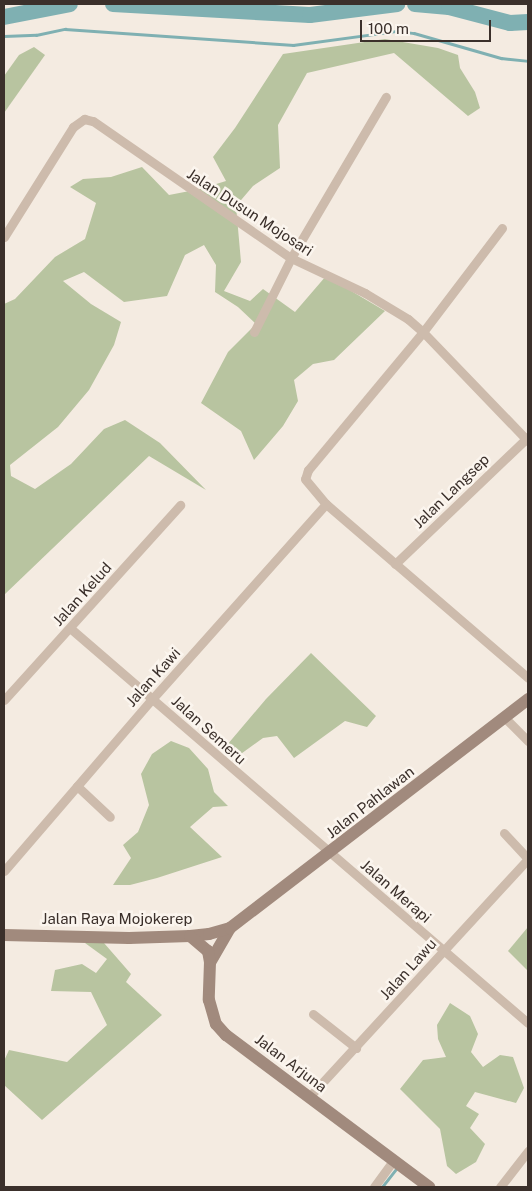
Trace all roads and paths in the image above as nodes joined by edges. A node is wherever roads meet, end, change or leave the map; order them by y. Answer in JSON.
{"nodes":[{"id":1,"x":386,"y":97,"type":"dead end"},
{"id":2,"x":502,"y":228,"type":"dead end"},
{"id":3,"x":4,"y":237,"type":"edge"},
{"id":4,"x":291,"y":258,"type":"junction"},
{"id":5,"x":254,"y":332,"type":"dead end"},
{"id":6,"x":423,"y":332,"type":"junction"},
{"id":7,"x":527,"y":439,"type":"edge"},
{"id":8,"x":326,"y":504,"type":"junction"},
{"id":9,"x":180,"y":505,"type":"dead end"},
{"id":10,"x":395,"y":564,"type":"junction"},
{"id":11,"x":70,"y":628,"type":"junction"},
{"id":12,"x":528,"y":678,"type":"edge"},
{"id":13,"x":153,"y":698,"type":"junction"},
{"id":14,"x":528,"y":699,"type":"edge"},
{"id":15,"x":4,"y":700,"type":"edge"},
{"id":16,"x":505,"y":718,"type":"junction"},
{"id":17,"x":528,"y":741,"type":"edge"},
{"id":18,"x":77,"y":786,"type":"junction"},
{"id":19,"x":110,"y":817,"type":"dead end"},
{"id":20,"x":504,"y":833,"type":"dead end"},
{"id":21,"x":330,"y":853,"type":"junction"},
{"id":22,"x":528,"y":859,"type":"edge"},
{"id":23,"x":4,"y":871,"type":"edge"},
{"id":24,"x":230,"y":928,"type":"junction"},
{"id":25,"x":4,"y":935,"type":"edge"},
{"id":26,"x":190,"y":936,"type":"junction"},
{"id":27,"x":443,"y":950,"type":"junction"},
{"id":28,"x":210,"y":962,"type":"junction"},
{"id":29,"x":313,"y":1014,"type":"dead end"},
{"id":30,"x":528,"y":1023,"type":"edge"},
{"id":31,"x":356,"y":1048,"type":"junction"},
{"id":32,"x":309,"y":1098,"type":"junction"},
{"id":33,"x":528,"y":1151,"type":"edge"},
{"id":34,"x":392,"y":1164,"type":"junction"},
{"id":35,"x":374,"y":1187,"type":"edge"},
{"id":36,"x":429,"y":1187,"type":"edge"},
{"id":37,"x":500,"y":1187,"type":"edge"}],
"edges":[{"from":1,"to":4,"type":"street"},
{"from":2,"to":6,"type":"street"},
{"from":3,"to":4,"type":"street","name":"Jalan Dusun Mojosari"},
{"from":4,"to":5,"type":"street"},
{"from":4,"to":6,"type":"street","name":"Jalan Dusun Mojosari"},
{"from":6,"to":7,"type":"street","name":"Jalan Dusun Mojosari"},
{"from":6,"to":8,"type":"street"},
{"from":7,"to":10,"type":"street","name":"Jalan Langsep"},
{"from":8,"to":10,"type":"street"},
{"from":8,"to":13,"type":"street","name":"Jalan Kawi"},
{"from":9,"to":11,"type":"street","name":"Jalan Kelud"},
{"from":10,"to":12,"type":"street"},
{"from":11,"to":13,"type":"street","name":"Jalan Semeru"},
{"from":11,"to":15,"type":"street","name":"Jalan Kelud"},
{"from":13,"to":18,"type":"street","name":"Jalan Kawi"},
{"from":13,"to":21,"type":"street","name":"Jalan Semeru"},
{"from":14,"to":16,"type":"main road","name":"Jalan Pahlawan"},
{"from":16,"to":17,"type":"street"},
{"from":16,"to":21,"type":"main road","name":"Jalan Pahlawan"},
{"from":18,"to":19,"type":"street"},
{"from":18,"to":23,"type":"street","name":"Jalan Kawi"},
{"from":20,"to":22,"type":"street"},
{"from":21,"to":24,"type":"main road","name":"Jalan Pahlawan"},
{"from":21,"to":27,"type":"street","name":"Jalan Merapi"},
{"from":22,"to":27,"type":"street","name":"Jalan Lawu"},
{"from":24,"to":26,"type":"main road","name":"Jalan Raya Mojokerep"},
{"from":24,"to":28,"type":"main road","name":"Jalan Arjuna"},
{"from":25,"to":26,"type":"main road","name":"Jalan Raya Mojokerep"},
{"from":26,"to":28,"type":"main road"},
{"from":27,"to":30,"type":"street","name":"Jalan Merapi"},
{"from":27,"to":31,"type":"street","name":"Jalan Lawu"},
{"from":28,"to":32,"type":"main road","name":"Jalan Arjuna"},
{"from":29,"to":31,"type":"street"},
{"from":31,"to":32,"type":"street","name":"Jalan Lawu"},
{"from":32,"to":34,"type":"main road","name":"Jalan Arjuna"},
{"from":33,"to":37,"type":"street"},
{"from":34,"to":35,"type":"street"},
{"from":34,"to":36,"type":"main road","name":"Jalan Arjuna"}]}
